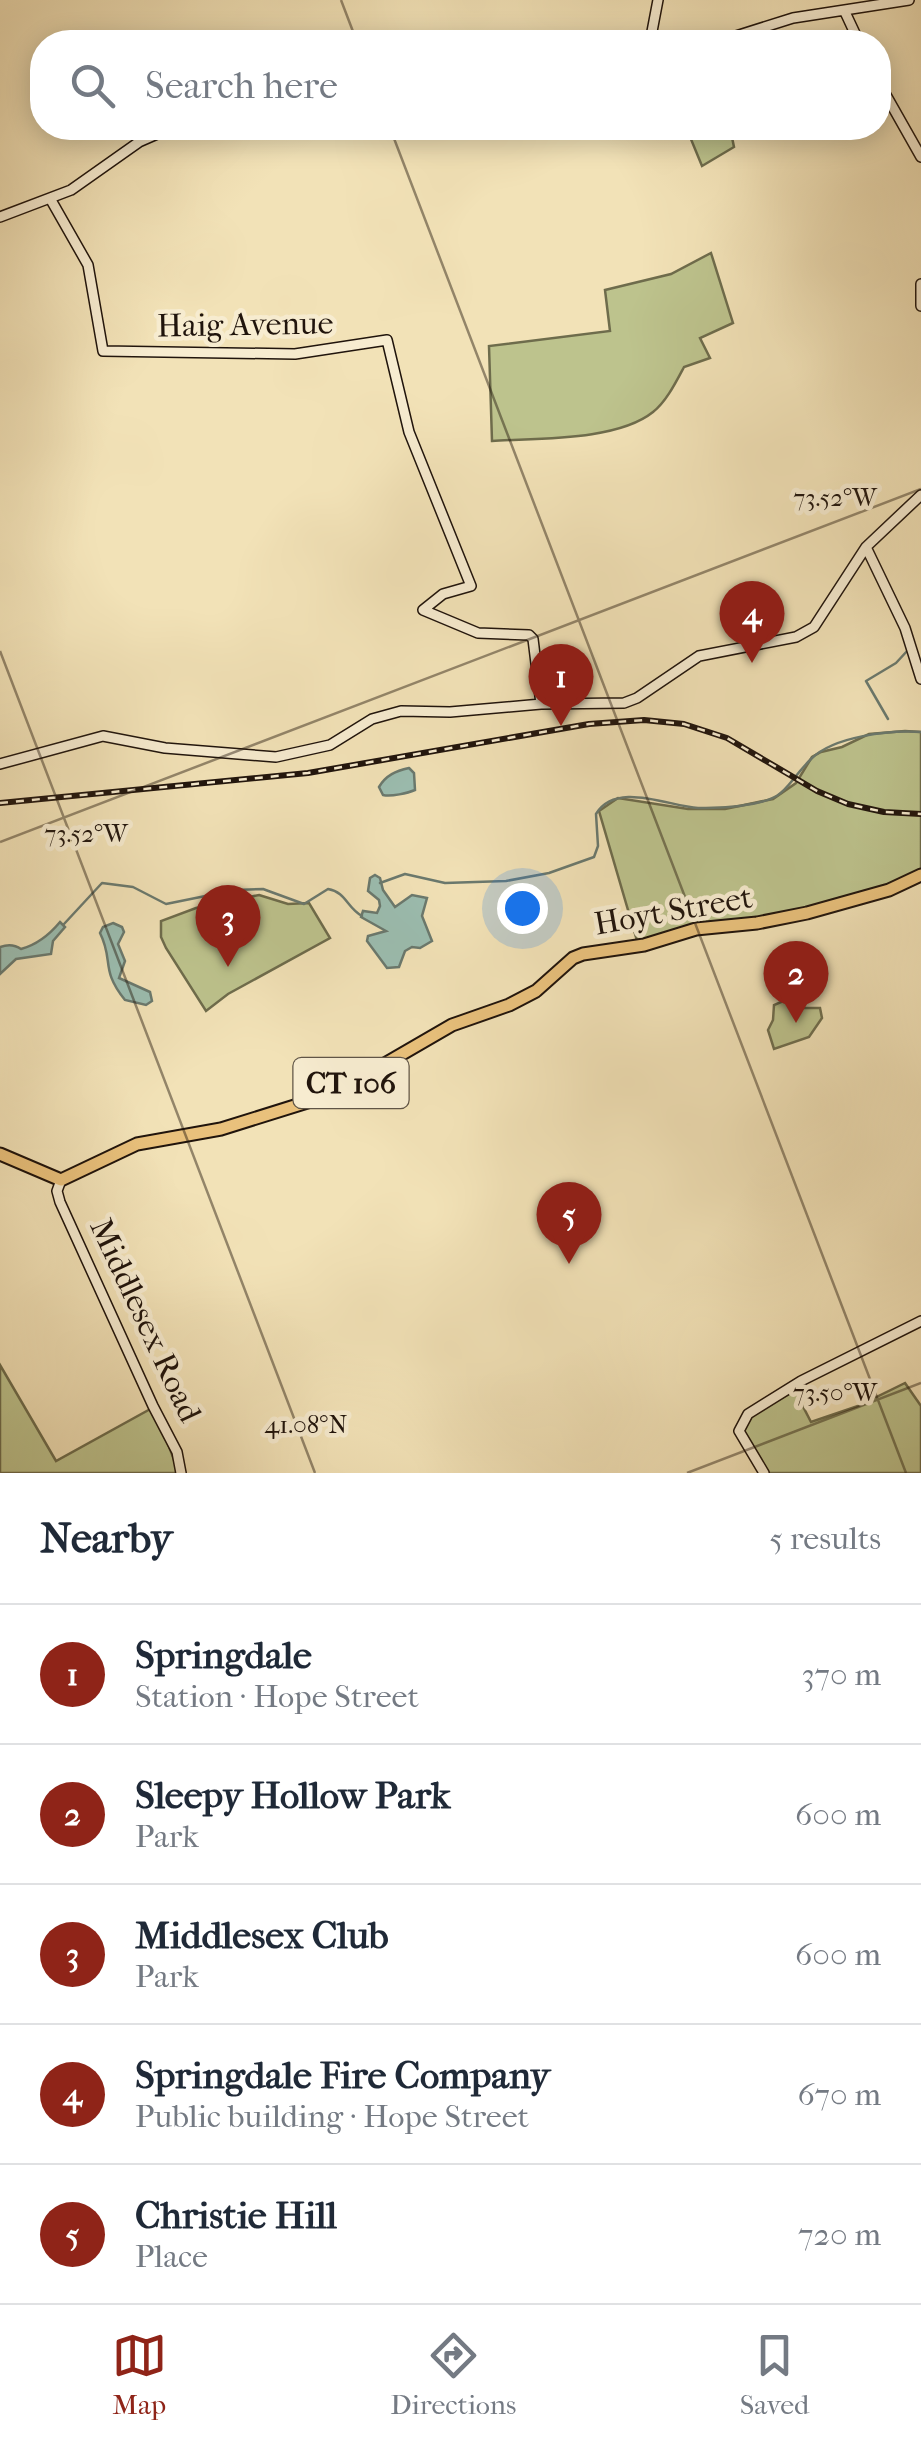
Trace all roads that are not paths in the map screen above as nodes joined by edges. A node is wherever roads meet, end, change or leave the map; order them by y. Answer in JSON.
{"nodes":[{"id":1,"x":658,"y":0,"type":"edge"},
{"id":2,"x":910,"y":0,"type":"edge"},
{"id":3,"x":846,"y":12,"type":"junction"},
{"id":4,"x":652,"y":30,"type":"edge"},
{"id":5,"x":754,"y":30,"type":"edge"},
{"id":6,"x":854,"y":30,"type":"edge"},
{"id":7,"x":891,"y":104,"type":"edge"},
{"id":8,"x":144,"y":140,"type":"edge"},
{"id":9,"x":921,"y":157,"type":"edge"},
{"id":10,"x":51,"y":200,"type":"junction"},
{"id":11,"x":0,"y":217,"type":"edge"},
{"id":12,"x":921,"y":284,"type":"edge"},
{"id":13,"x":921,"y":306,"type":"edge"},
{"id":14,"x":921,"y":495,"type":"edge"},
{"id":15,"x":866,"y":546,"type":"junction"},
{"id":16,"x":921,"y":679,"type":"edge"},
{"id":17,"x":541,"y":704,"type":"junction"},
{"id":18,"x":0,"y":764,"type":"edge"},
{"id":19,"x":921,"y":875,"type":"edge"},
{"id":20,"x":0,"y":1154,"type":"edge"},
{"id":21,"x":59,"y":1186,"type":"junction"},
{"id":22,"x":921,"y":1320,"type":"edge"},
{"id":23,"x":181,"y":1473,"type":"edge"},
{"id":24,"x":764,"y":1473,"type":"edge"}],
"edges":[{"from":1,"to":4,"type":"street"},
{"from":2,"to":3,"type":"street"},
{"from":3,"to":5,"type":"street"},
{"from":3,"to":6,"type":"street"},
{"from":7,"to":9,"type":"street"},
{"from":8,"to":10,"type":"street"},
{"from":10,"to":11,"type":"street"},
{"from":10,"to":17,"type":"street","name":"Haig Avenue"},
{"from":12,"to":13,"type":"street"},
{"from":14,"to":15,"type":"street"},
{"from":15,"to":16,"type":"street"},
{"from":15,"to":17,"type":"street"},
{"from":17,"to":18,"type":"street"},
{"from":19,"to":21,"type":"main road","name":"Hoyt Street","number":"CT 106"},
{"from":20,"to":21,"type":"main road"},
{"from":21,"to":23,"type":"street","name":"Middlesex Road"},
{"from":22,"to":24,"type":"street"}]}
